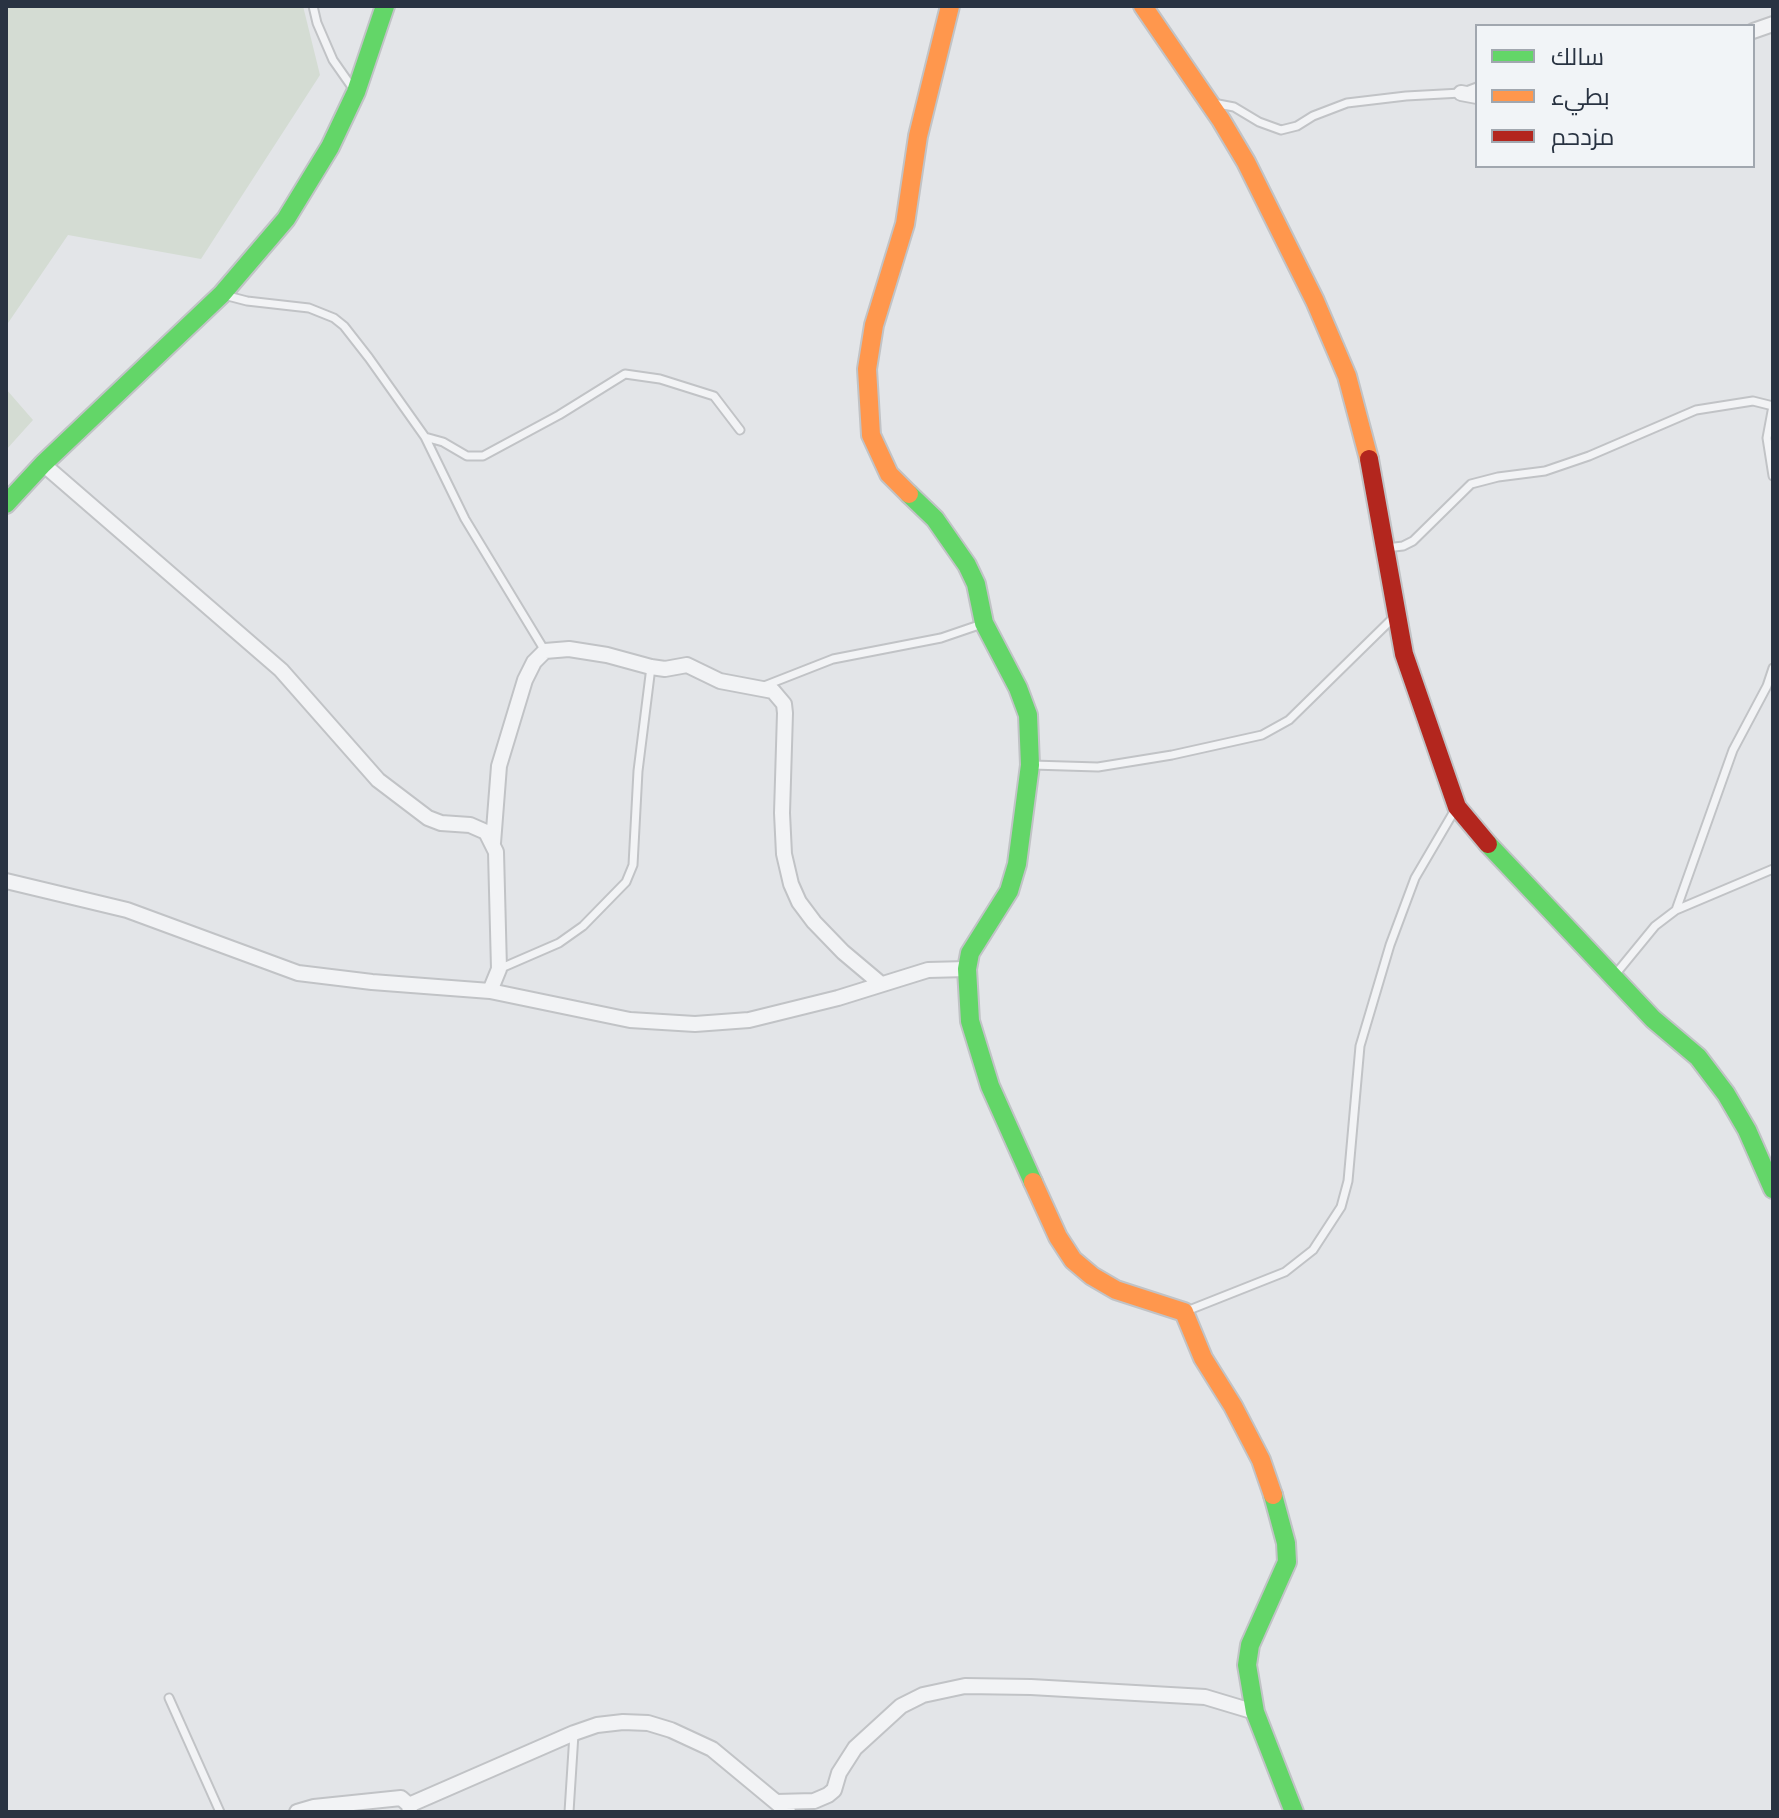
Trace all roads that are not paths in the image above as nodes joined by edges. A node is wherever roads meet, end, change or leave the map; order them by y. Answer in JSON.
{"nodes":[{"id":1,"x":313,"y":6,"type":"edge"},
{"id":2,"x":385,"y":6,"type":"edge"},
{"id":3,"x":950,"y":6,"type":"edge"},
{"id":4,"x":1142,"y":6,"type":"edge"},
{"id":5,"x":1475,"y":88,"type":"edge"},
{"id":6,"x":356,"y":92,"type":"junction"},
{"id":7,"x":1461,"y":93,"type":"junction"},
{"id":8,"x":1475,"y":96,"type":"edge"},
{"id":9,"x":1209,"y":102,"type":"junction"},
{"id":10,"x":222,"y":294,"type":"junction"},
{"id":11,"x":1773,"y":406,"type":"edge"},
{"id":12,"x":740,"y":430,"type":"dead end"},
{"id":13,"x":425,"y":437,"type":"junction"},
{"id":14,"x":43,"y":464,"type":"junction"},
{"id":15,"x":1773,"y":476,"type":"edge"},
{"id":16,"x":6,"y":504,"type":"edge"},
{"id":17,"x":1384,"y":548,"type":"junction"},
{"id":18,"x":1396,"y":615,"type":"junction"},
{"id":19,"x":984,"y":623,"type":"junction"},
{"id":20,"x":545,"y":651,"type":"junction"},
{"id":21,"x":651,"y":667,"type":"junction"},
{"id":22,"x":1773,"y":668,"type":"edge"},
{"id":23,"x":760,"y":688,"type":"junction"},
{"id":24,"x":1030,"y":765,"type":"junction"},
{"id":25,"x":1457,"y":807,"type":"junction"},
{"id":26,"x":493,"y":843,"type":"junction"},
{"id":27,"x":1773,"y":869,"type":"edge"},
{"id":28,"x":6,"y":881,"type":"edge"},
{"id":29,"x":1676,"y":910,"type":"junction"},
{"id":30,"x":499,"y":969,"type":"junction"},
{"id":31,"x":967,"y":969,"type":"junction"},
{"id":32,"x":1613,"y":977,"type":"junction"},
{"id":33,"x":881,"y":984,"type":"junction"},
{"id":34,"x":490,"y":991,"type":"junction"},
{"id":35,"x":1768,"y":1166,"type":"edge"},
{"id":36,"x":1773,"y":1189,"type":"edge"},
{"id":37,"x":1184,"y":1312,"type":"junction"},
{"id":38,"x":169,"y":1698,"type":"dead end"},
{"id":39,"x":1255,"y":1712,"type":"junction"},
{"id":40,"x":574,"y":1733,"type":"junction"},
{"id":41,"x":782,"y":1807,"type":"edge"},
{"id":42,"x":410,"y":1809,"type":"edge"},
{"id":43,"x":220,"y":1812,"type":"edge"},
{"id":44,"x":297,"y":1812,"type":"edge"},
{"id":45,"x":569,"y":1812,"type":"edge"},
{"id":46,"x":1294,"y":1812,"type":"edge"}],
"edges":[{"from":1,"to":6,"type":"lane"},
{"from":2,"to":6,"type":"street"},
{"from":3,"to":19,"type":"street"},
{"from":4,"to":9,"type":"street"},
{"from":5,"to":7,"type":"lane"},
{"from":6,"to":10,"type":"street"},
{"from":7,"to":8,"type":"street"},
{"from":7,"to":9,"type":"lane"},
{"from":9,"to":17,"type":"street"},
{"from":10,"to":13,"type":"lane"},
{"from":10,"to":14,"type":"street"},
{"from":11,"to":15,"type":"lane"},
{"from":11,"to":17,"type":"lane"},
{"from":12,"to":13,"type":"lane"},
{"from":13,"to":20,"type":"lane"},
{"from":14,"to":16,"type":"street"},
{"from":14,"to":26,"type":"street"},
{"from":17,"to":18,"type":"street"},
{"from":18,"to":24,"type":"lane"},
{"from":18,"to":25,"type":"street"},
{"from":19,"to":23,"type":"lane"},
{"from":19,"to":24,"type":"street"},
{"from":20,"to":21,"type":"street"},
{"from":20,"to":26,"type":"street"},
{"from":21,"to":23,"type":"street"},
{"from":21,"to":30,"type":"lane"},
{"from":22,"to":29,"type":"lane"},
{"from":23,"to":33,"type":"street"},
{"from":24,"to":31,"type":"street"},
{"from":25,"to":32,"type":"street"},
{"from":25,"to":37,"type":"lane"},
{"from":26,"to":30,"type":"street"},
{"from":27,"to":29,"type":"lane"},
{"from":28,"to":34,"type":"street"},
{"from":29,"to":32,"type":"lane"},
{"from":30,"to":34,"type":"street"},
{"from":31,"to":33,"type":"street"},
{"from":31,"to":37,"type":"street"},
{"from":32,"to":35,"type":"street"},
{"from":33,"to":34,"type":"street"},
{"from":35,"to":36,"type":"street"},
{"from":37,"to":39,"type":"street"},
{"from":38,"to":43,"type":"lane"},
{"from":39,"to":41,"type":"street"},
{"from":39,"to":46,"type":"street"},
{"from":40,"to":41,"type":"street"},
{"from":40,"to":42,"type":"street"},
{"from":40,"to":45,"type":"lane"},
{"from":42,"to":44,"type":"street"}]}
